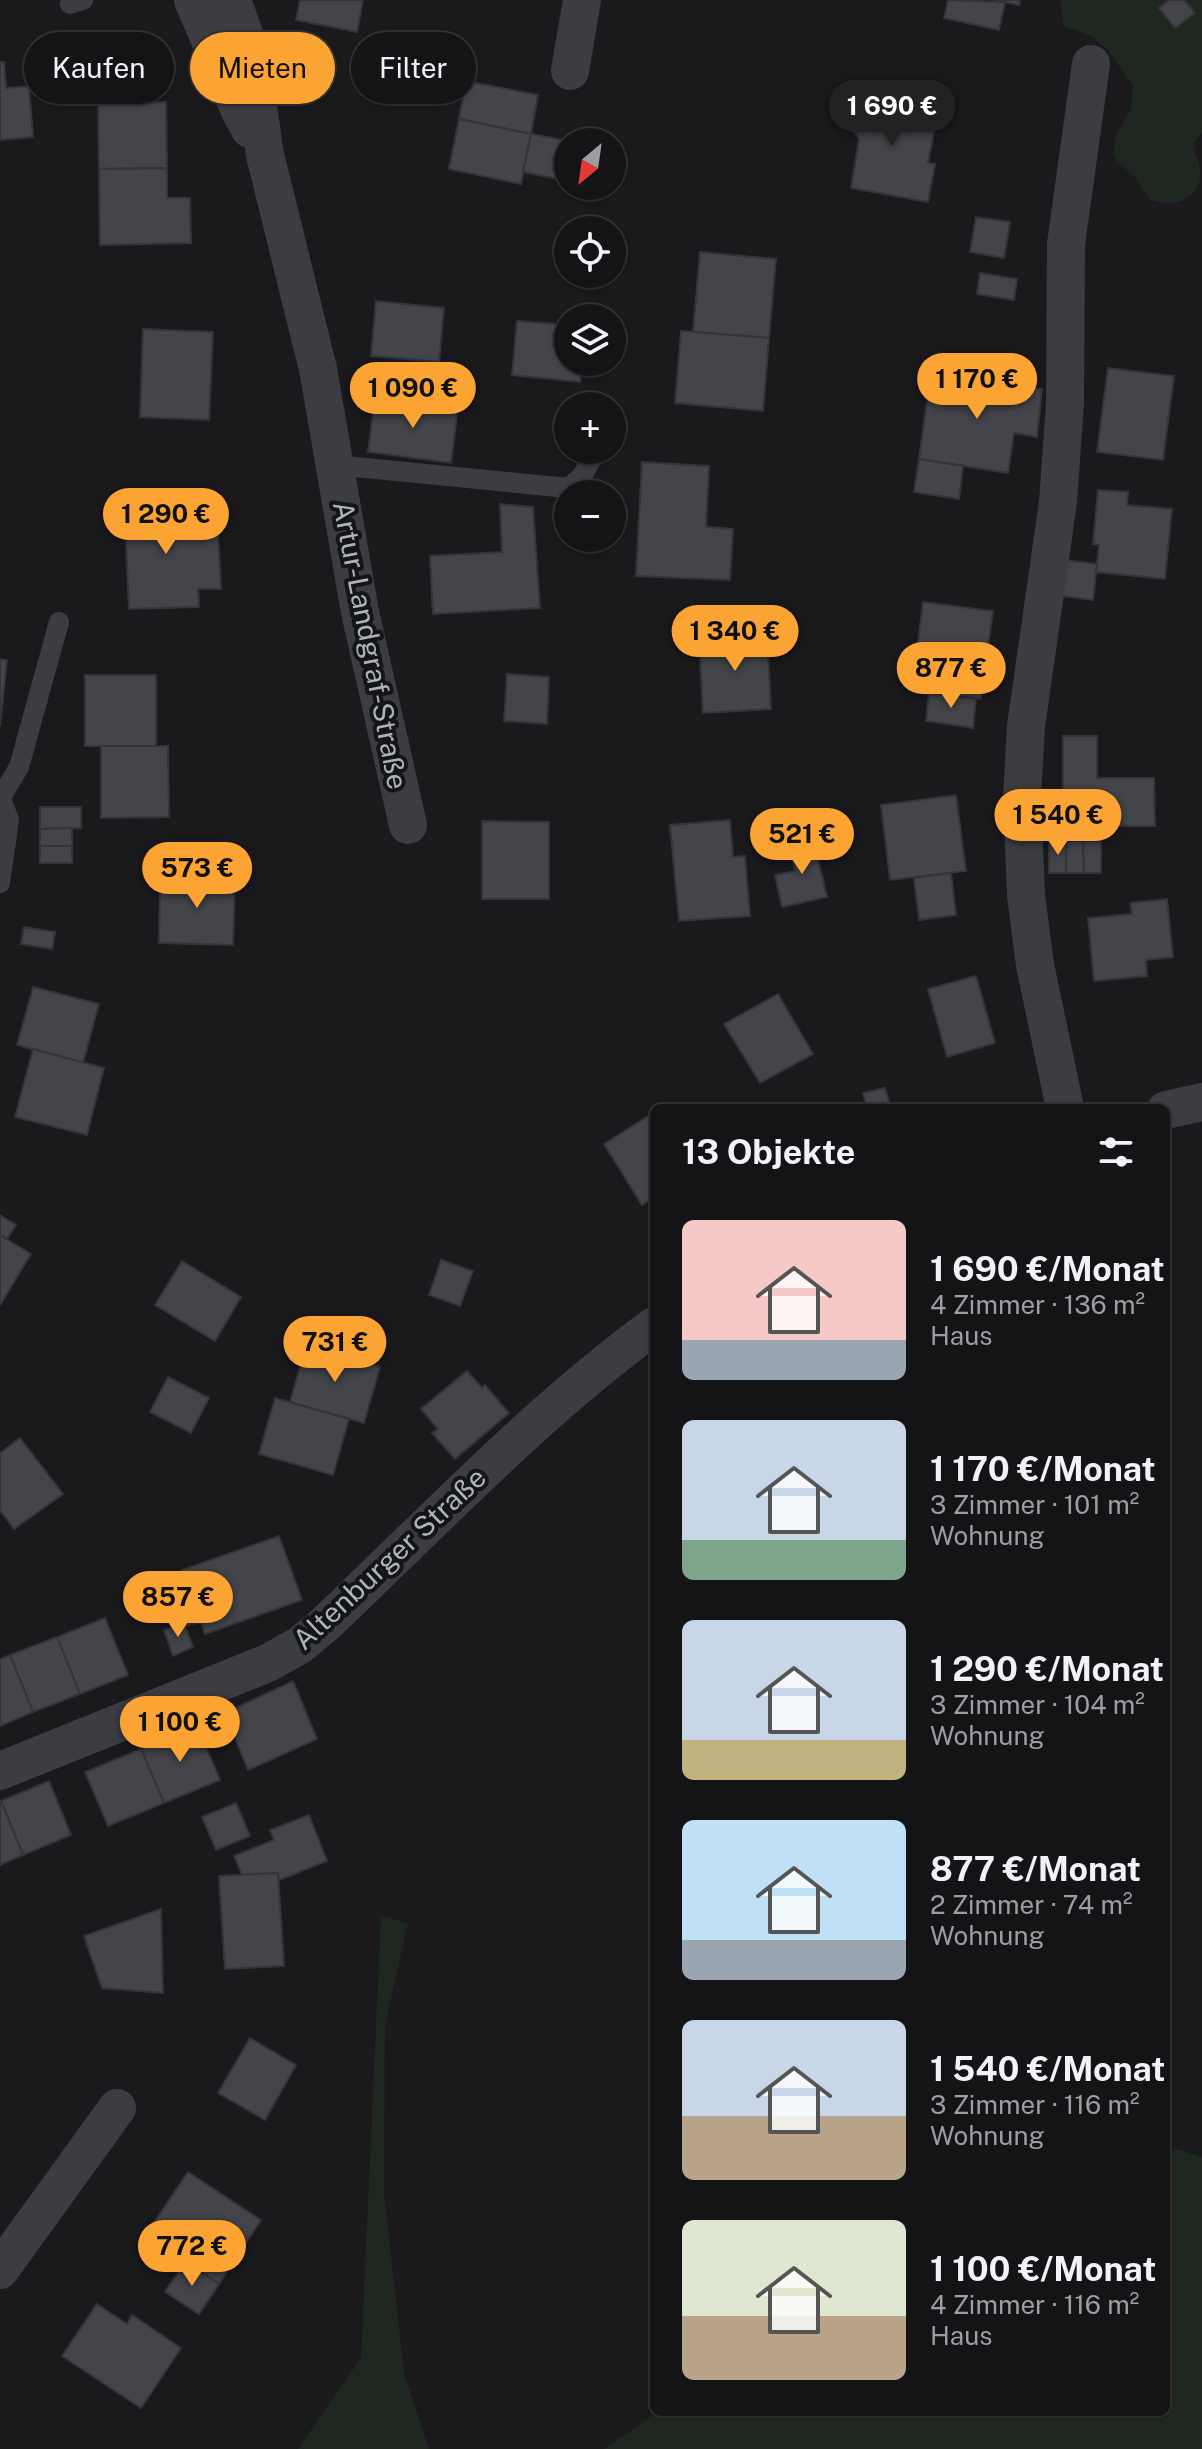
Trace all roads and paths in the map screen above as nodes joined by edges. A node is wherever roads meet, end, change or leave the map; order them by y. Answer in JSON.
{"nodes":[{"id":1,"x":193,"y":0,"type":"edge"},
{"id":2,"x":232,"y":0,"type":"edge"},
{"id":3,"x":582,"y":0,"type":"edge"},
{"id":4,"x":1091,"y":64,"type":"dead end"},
{"id":5,"x":570,"y":71,"type":"dead end"},
{"id":6,"x":265,"y":155,"type":"junction"},
{"id":7,"x":589,"y":464,"type":"edge"},
{"id":8,"x":335,"y":465,"type":"junction"},
{"id":9,"x":59,"y":622,"type":"dead end"},
{"id":10,"x":0,"y":797,"type":"edge"},
{"id":11,"x":408,"y":825,"type":"dead end"},
{"id":12,"x":0,"y":883,"type":"edge"},
{"id":13,"x":1202,"y":1102,"type":"edge"},
{"id":14,"x":1064,"y":1104,"type":"edge"},
{"id":15,"x":1170,"y":1109,"type":"edge"},
{"id":16,"x":650,"y":1329,"type":"edge"},
{"id":17,"x":0,"y":1771,"type":"edge"},
{"id":18,"x":117,"y":2108,"type":"dead end"},
{"id":19,"x":0,"y":2270,"type":"edge"}],
"edges":[{"from":1,"to":6,"type":"street","name":"Artur-Landgraf-Straße"},
{"from":2,"to":6,"type":"street","name":"Artur-Landgraf-Straße"},
{"from":3,"to":5,"type":"street"},
{"from":4,"to":14,"type":"street"},
{"from":6,"to":8,"type":"street","name":"Artur-Landgraf-Straße"},
{"from":7,"to":8,"type":"lane","name":"Artur-Landgraf-Straße"},
{"from":8,"to":11,"type":"street","name":"Artur-Landgraf-Straße"},
{"from":9,"to":10,"type":"lane"},
{"from":10,"to":12,"type":"lane"},
{"from":13,"to":15,"type":"street"},
{"from":16,"to":17,"type":"street","name":"Altenburger Straße"},
{"from":18,"to":19,"type":"street"}]}
